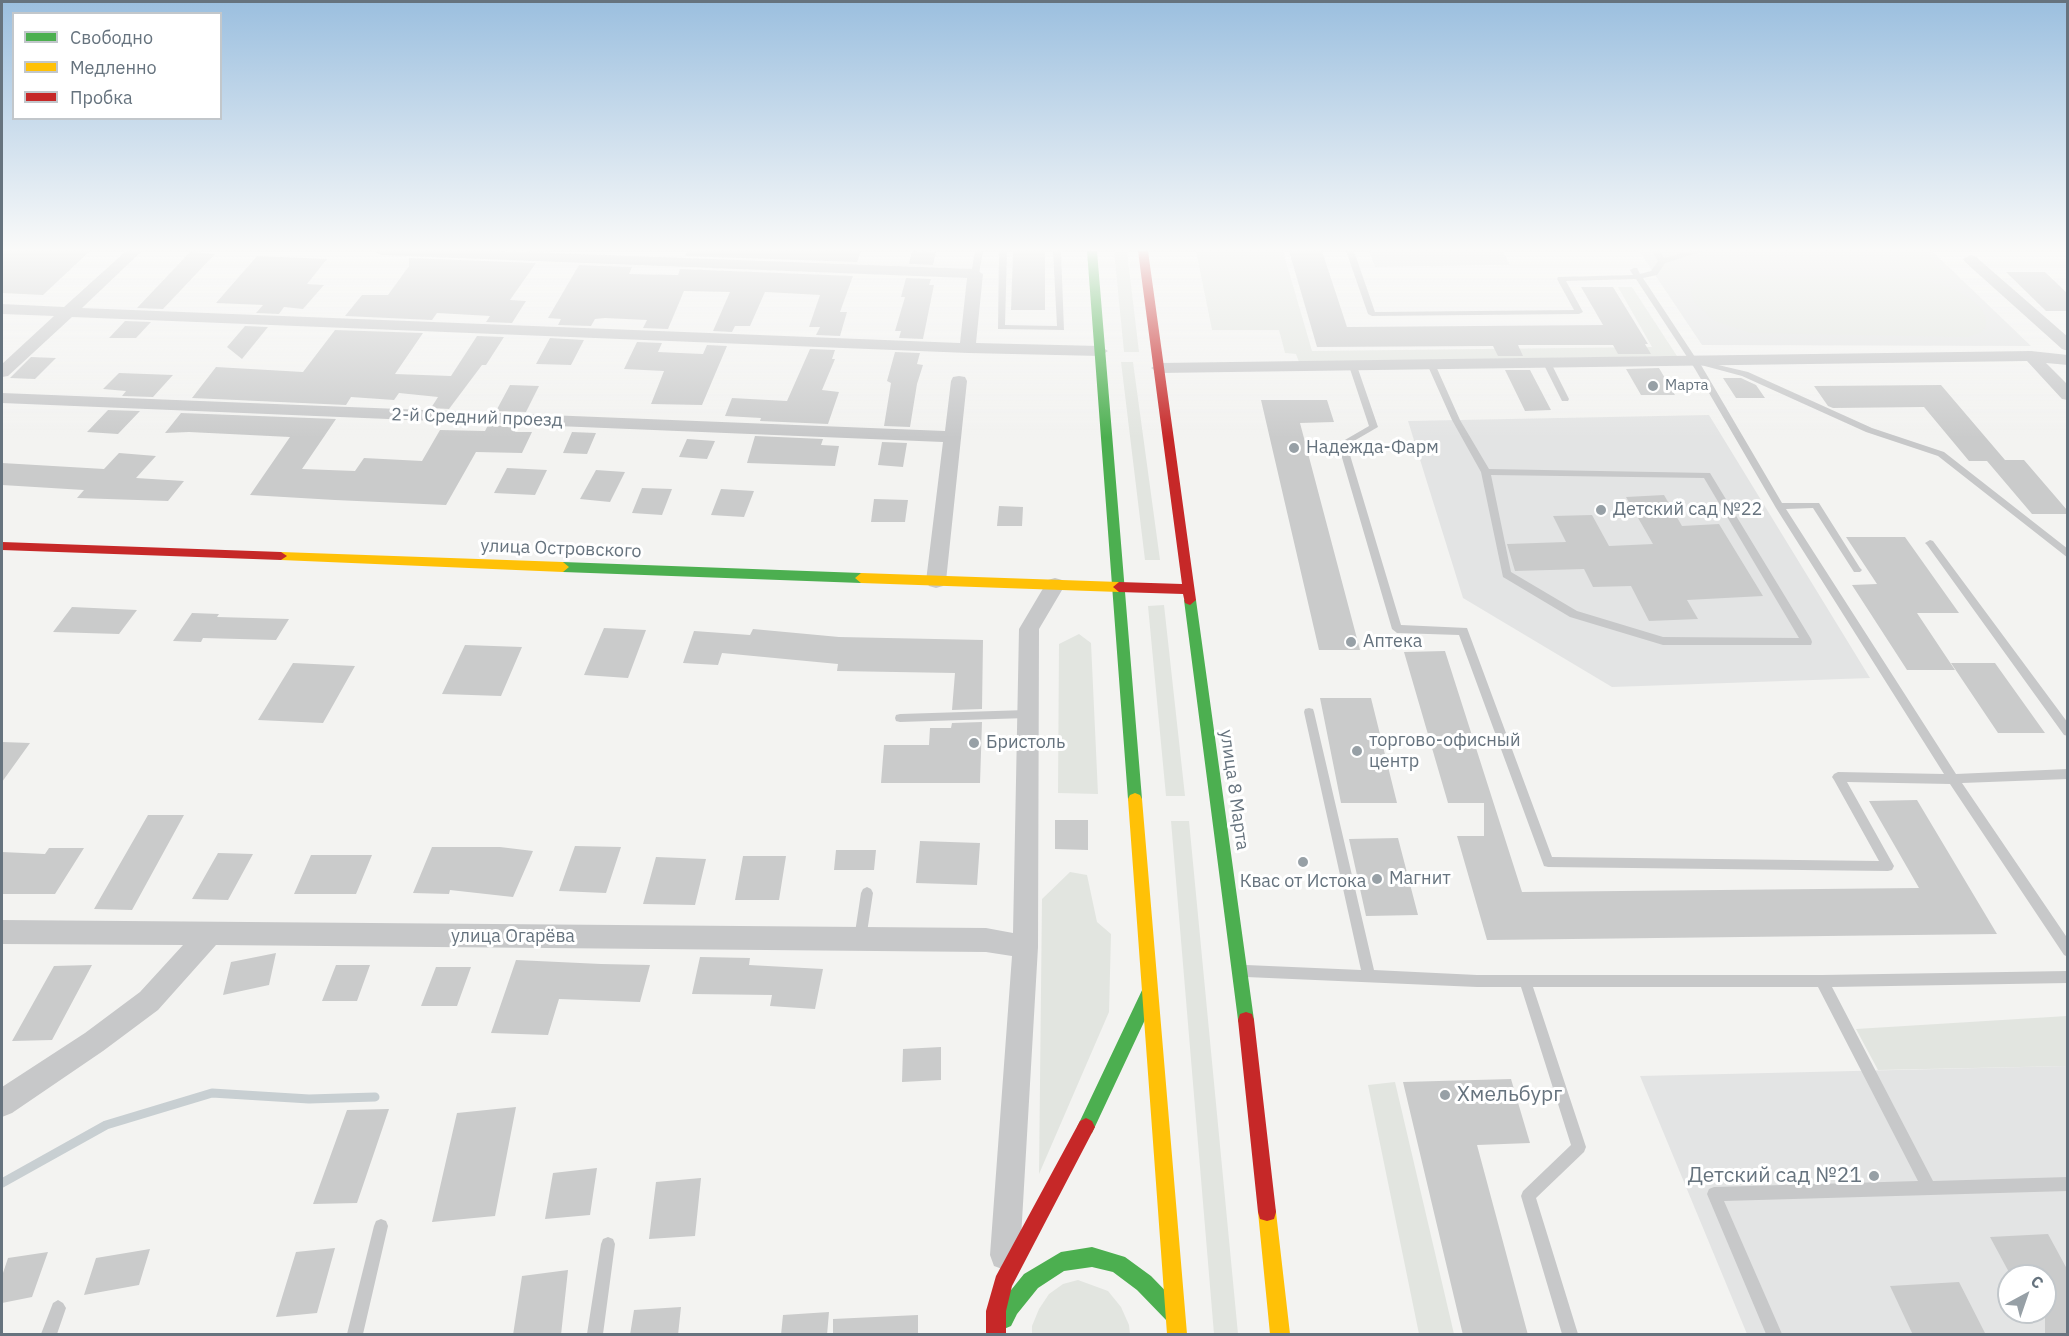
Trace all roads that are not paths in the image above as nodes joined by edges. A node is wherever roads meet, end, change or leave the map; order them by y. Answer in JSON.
{"nodes":[{"id":1,"x":67,"y":313,"type":"edge"},
{"id":2,"x":127,"y":313,"type":"edge"},
{"id":3,"x":971,"y":313,"type":"edge"},
{"id":4,"x":1001,"y":313,"type":"edge"},
{"id":5,"x":1059,"y":313,"type":"edge"},
{"id":6,"x":1097,"y":313,"type":"edge"},
{"id":7,"x":1152,"y":313,"type":"edge"},
{"id":8,"x":1372,"y":313,"type":"edge"},
{"id":9,"x":1440,"y":313,"type":"edge"},
{"id":10,"x":1663,"y":313,"type":"edge"},
{"id":11,"x":2031,"y":313,"type":"edge"},
{"id":12,"x":2067,"y":346,"type":"edge"},
{"id":13,"x":968,"y":348,"type":"junction"},
{"id":14,"x":1100,"y":351,"type":"junction"},
{"id":15,"x":2031,"y":356,"type":"junction"},
{"id":16,"x":2067,"y":360,"type":"edge"},
{"id":17,"x":1694,"y":361,"type":"junction"},
{"id":18,"x":1547,"y":363,"type":"junction"},
{"id":19,"x":1431,"y":364,"type":"junction"},
{"id":20,"x":1353,"y":366,"type":"junction"},
{"id":21,"x":1159,"y":368,"type":"junction"},
{"id":22,"x":2,"y":372,"type":"edge"},
{"id":23,"x":959,"y":381,"type":"dead end"},
{"id":24,"x":2067,"y":394,"type":"edge"},
{"id":25,"x":2,"y":398,"type":"edge"},
{"id":26,"x":1565,"y":399,"type":"dead end"},
{"id":27,"x":952,"y":437,"type":"junction"},
{"id":28,"x":1486,"y":472,"type":"junction"},
{"id":29,"x":1779,"y":506,"type":"junction"},
{"id":30,"x":1930,"y":543,"type":"dead end"},
{"id":31,"x":2,"y":546,"type":"edge"},
{"id":32,"x":2067,"y":555,"type":"edge"},
{"id":33,"x":1857,"y":570,"type":"dead end"},
{"id":34,"x":936,"y":581,"type":"junction"},
{"id":35,"x":1055,"y":585,"type":"junction"},
{"id":36,"x":1119,"y":587,"type":"junction"},
{"id":37,"x":1188,"y":589,"type":"junction"},
{"id":38,"x":1309,"y":712,"type":"dead end"},
{"id":39,"x":1027,"y":714,"type":"junction"},
{"id":40,"x":900,"y":718,"type":"dead end"},
{"id":41,"x":2067,"y":732,"type":"edge"},
{"id":42,"x":2067,"y":774,"type":"edge"},
{"id":43,"x":1953,"y":779,"type":"junction"},
{"id":44,"x":867,"y":893,"type":"dead end"},
{"id":45,"x":2,"y":932,"type":"edge"},
{"id":46,"x":210,"y":935,"type":"junction"},
{"id":47,"x":860,"y":940,"type":"junction"},
{"id":48,"x":1025,"y":946,"type":"junction"},
{"id":49,"x":2067,"y":951,"type":"edge"},
{"id":50,"x":1240,"y":970,"type":"junction"},
{"id":51,"x":1369,"y":976,"type":"junction"},
{"id":52,"x":2067,"y":977,"type":"edge"},
{"id":53,"x":1525,"y":981,"type":"junction"},
{"id":54,"x":1822,"y":981,"type":"junction"},
{"id":55,"x":1151,"y":991,"type":"junction"},
{"id":56,"x":2,"y":1103,"type":"edge"},
{"id":57,"x":2067,"y":1184,"type":"edge"},
{"id":58,"x":1929,"y":1187,"type":"junction"},
{"id":59,"x":381,"y":1226,"type":"dead end"},
{"id":60,"x":608,"y":1244,"type":"dead end"},
{"id":61,"x":1004,"y":1283,"type":"junction"},
{"id":62,"x":58,"y":1308,"type":"dead end"},
{"id":63,"x":1175,"y":1315,"type":"junction"},
{"id":64,"x":1280,"y":1334,"type":"edge"},
{"id":65,"x":49,"y":1335,"type":"edge"},
{"id":66,"x":355,"y":1335,"type":"edge"},
{"id":67,"x":595,"y":1335,"type":"edge"},
{"id":68,"x":997,"y":1335,"type":"edge"},
{"id":69,"x":1177,"y":1335,"type":"edge"},
{"id":70,"x":1570,"y":1335,"type":"edge"},
{"id":71,"x":1774,"y":1335,"type":"edge"}],
"edges":[{"from":1,"to":22,"type":"street"},
{"from":2,"to":13,"type":"street"},
{"from":3,"to":13,"type":"street"},
{"from":4,"to":5,"type":"lane"},
{"from":6,"to":14,"type":"main road"},
{"from":7,"to":21,"type":"main road","name":"улица 8 Марта"},
{"from":8,"to":9,"type":"lane"},
{"from":10,"to":17,"type":"lane"},
{"from":11,"to":12,"type":"street"},
{"from":13,"to":14,"type":"street"},
{"from":14,"to":36,"type":"main road"},
{"from":15,"to":16,"type":"street"},
{"from":15,"to":17,"type":"street"},
{"from":15,"to":24,"type":"street"},
{"from":17,"to":18,"type":"street"},
{"from":17,"to":29,"type":"lane"},
{"from":17,"to":32,"type":"lane"},
{"from":18,"to":19,"type":"street"},
{"from":18,"to":26,"type":"lane"},
{"from":19,"to":20,"type":"street"},
{"from":19,"to":28,"type":"lane"},
{"from":20,"to":21,"type":"street"},
{"from":20,"to":43,"type":"lane"},
{"from":21,"to":37,"type":"main road","name":"улица 8 Марта"},
{"from":23,"to":27,"type":"street"},
{"from":25,"to":27,"type":"street","name":"2-й Средний проезд"},
{"from":27,"to":34,"type":"street"},
{"from":28,"to":28,"type":"lane"},
{"from":29,"to":33,"type":"lane"},
{"from":29,"to":43,"type":"lane"},
{"from":30,"to":41,"type":"lane"},
{"from":31,"to":34,"type":"main road","name":"улица Островского"},
{"from":34,"to":35,"type":"main road","name":"улица Островского"},
{"from":35,"to":36,"type":"main road","name":"улица Островского"},
{"from":35,"to":39,"type":"street"},
{"from":36,"to":37,"type":"main road","name":"улица Островского"},
{"from":36,"to":55,"type":"main road"},
{"from":37,"to":50,"type":"main road","name":"улица 8 Марта"},
{"from":38,"to":51,"type":"lane"},
{"from":39,"to":40,"type":"lane"},
{"from":39,"to":48,"type":"street"},
{"from":42,"to":43,"type":"lane"},
{"from":43,"to":49,"type":"lane"},
{"from":44,"to":47,"type":"lane"},
{"from":45,"to":46,"type":"street","name":"улица Огарёва"},
{"from":46,"to":47,"type":"street","name":"улица Огарёва"},
{"from":46,"to":56,"type":"street"},
{"from":47,"to":48,"type":"street","name":"улица Огарёва"},
{"from":48,"to":61,"type":"street"},
{"from":50,"to":51,"type":"lane"},
{"from":50,"to":64,"type":"main road","name":"улица 8 Марта"},
{"from":51,"to":53,"type":"lane"},
{"from":52,"to":54,"type":"lane"},
{"from":53,"to":54,"type":"lane"},
{"from":53,"to":70,"type":"lane"},
{"from":54,"to":58,"type":"lane"},
{"from":55,"to":61,"type":"main road"},
{"from":55,"to":63,"type":"main road"},
{"from":57,"to":58,"type":"lane"},
{"from":58,"to":71,"type":"lane"},
{"from":59,"to":66,"type":"lane"},
{"from":60,"to":67,"type":"lane"},
{"from":61,"to":68,"type":"main road"},
{"from":62,"to":65,"type":"lane"},
{"from":63,"to":68,"type":"main road"},
{"from":63,"to":69,"type":"main road"}]}
